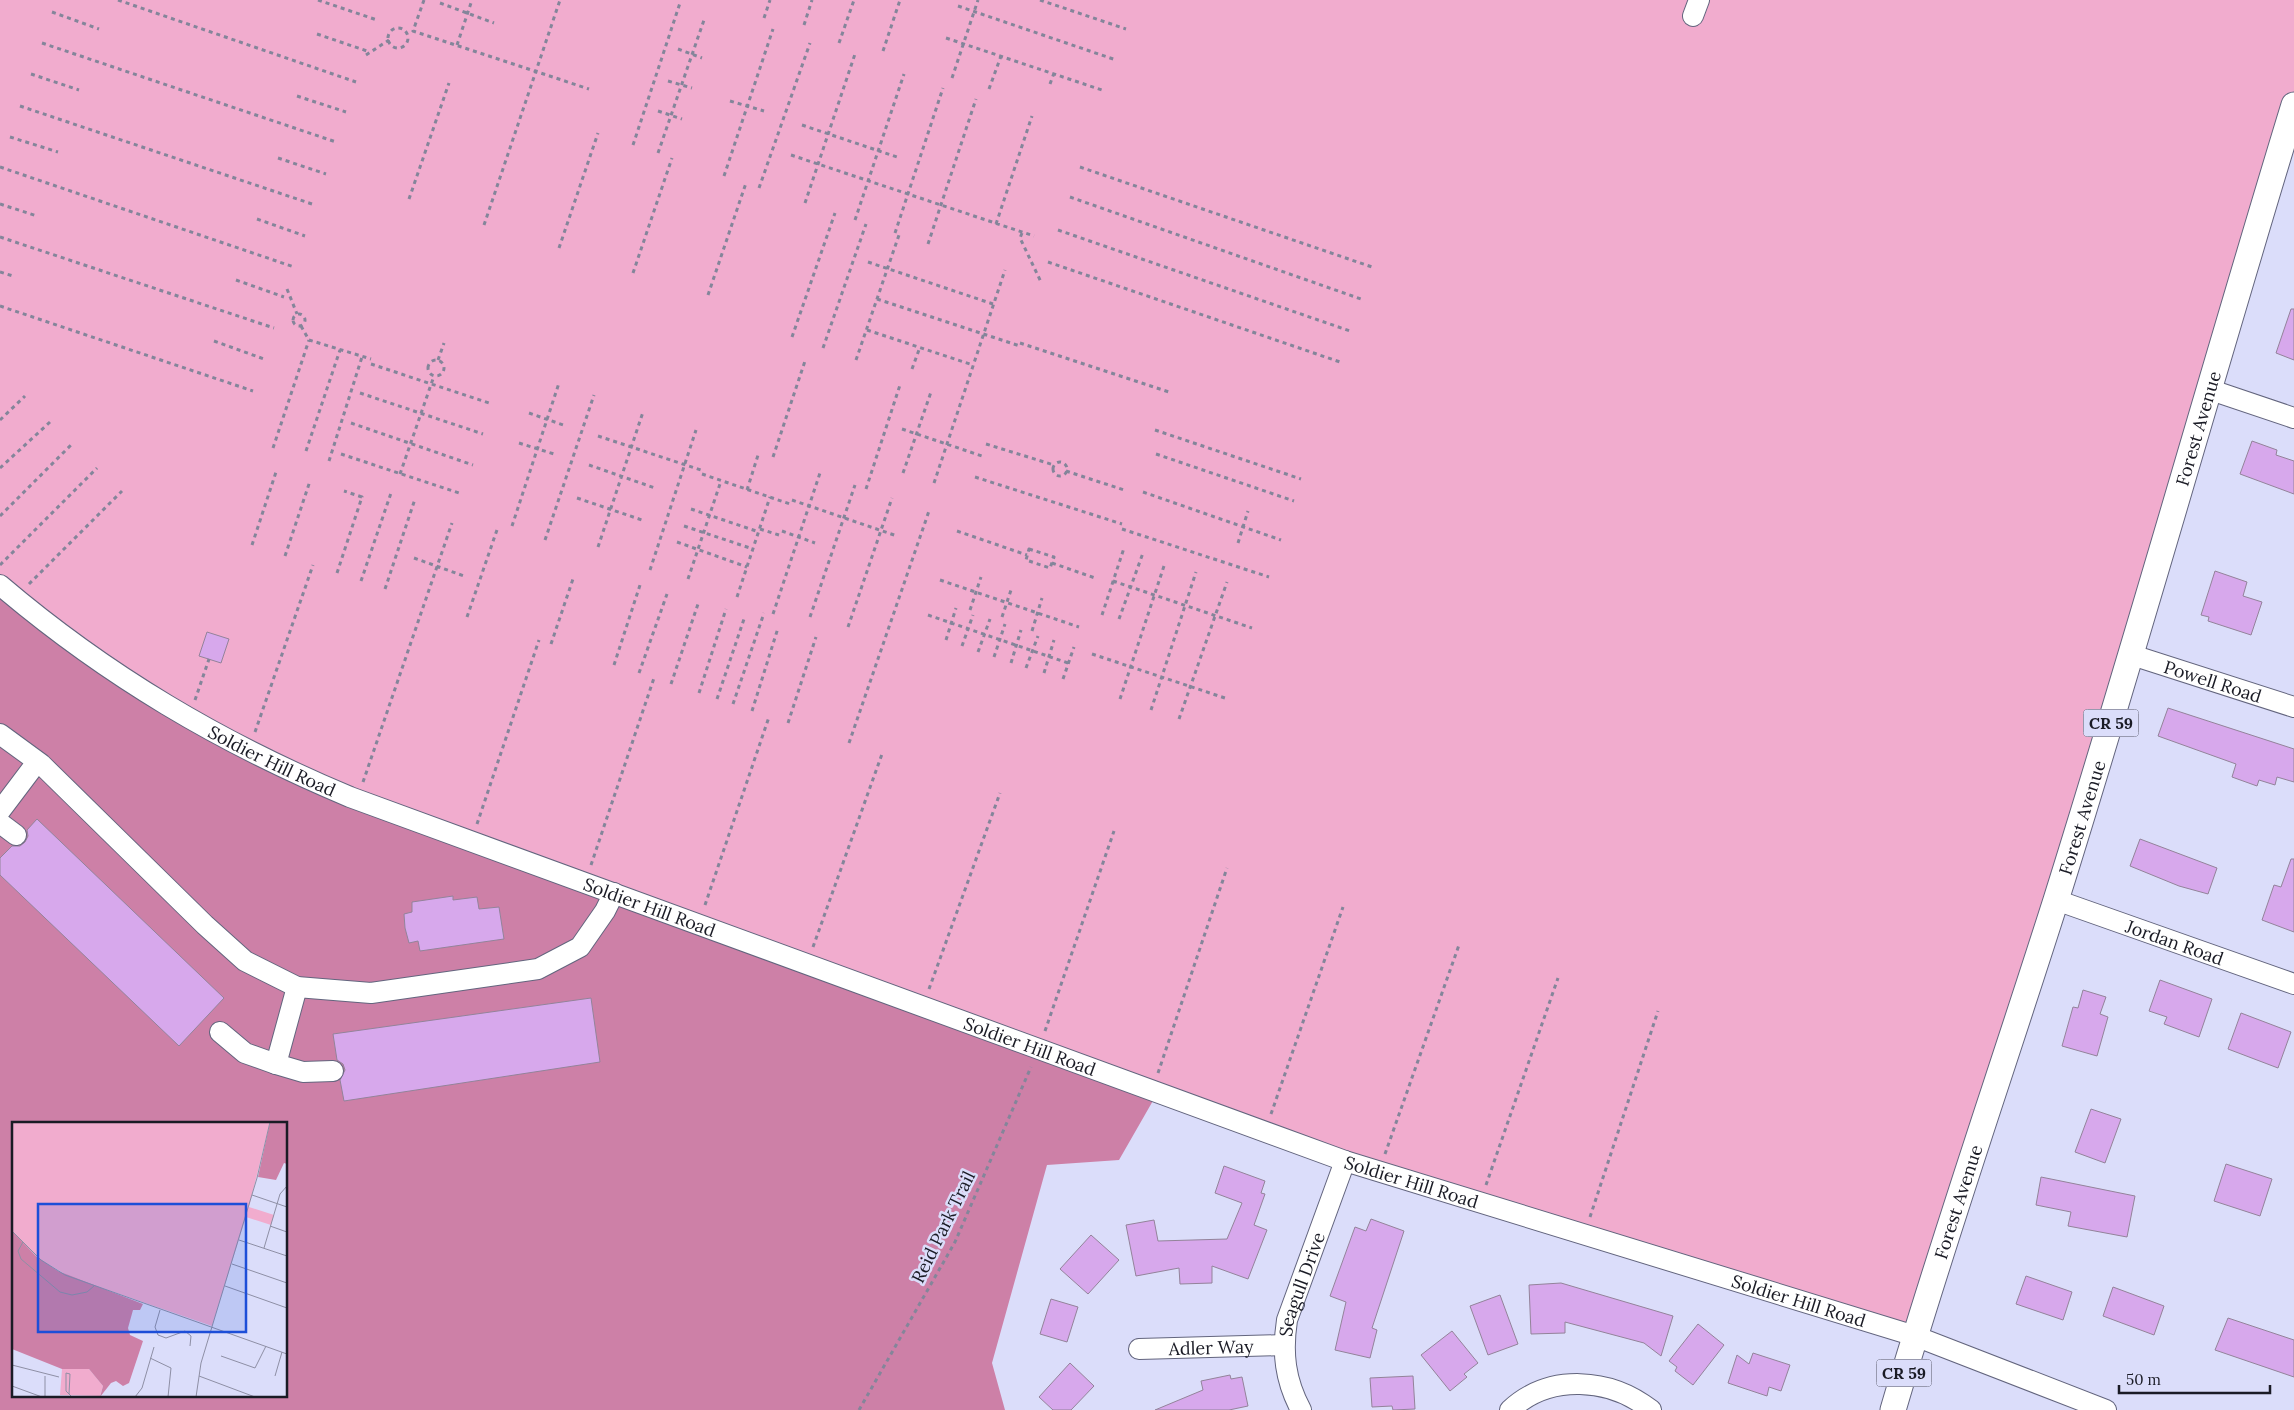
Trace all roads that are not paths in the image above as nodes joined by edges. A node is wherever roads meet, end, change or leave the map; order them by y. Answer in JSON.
{"nodes":[{"id":1,"x":2294,"y":105,"type":"edge"},
{"id":2,"x":2211,"y":390,"type":"junction"},
{"id":3,"x":2294,"y":418,"type":"edge"},
{"id":4,"x":0,"y":584,"type":"edge"},
{"id":5,"x":2132,"y":655,"type":"junction"},
{"id":6,"x":2294,"y":707,"type":"edge"},
{"id":7,"x":0,"y":734,"type":"edge"},
{"id":8,"x":37,"y":762,"type":"junction"},
{"id":9,"x":0,"y":811,"type":"edge"},
{"id":10,"x":0,"y":823,"type":"edge"},
{"id":11,"x":16,"y":835,"type":"dead end"},
{"id":12,"x":614,"y":893,"type":"junction"},
{"id":13,"x":2056,"y":900,"type":"junction"},
{"id":14,"x":2294,"y":984,"type":"edge"},
{"id":15,"x":297,"y":987,"type":"junction"},
{"id":16,"x":220,"y":1032,"type":"dead end"},
{"id":17,"x":276,"y":1064,"type":"junction"},
{"id":18,"x":333,"y":1071,"type":"dead end"},
{"id":19,"x":1345,"y":1161,"type":"junction"},
{"id":20,"x":1915,"y":1336,"type":"junction"},
{"id":21,"x":1284,"y":1345,"type":"junction"},
{"id":22,"x":1139,"y":1349,"type":"dead end"},
{"id":23,"x":1301,"y":1410,"type":"edge"},
{"id":24,"x":1510,"y":1410,"type":"edge"},
{"id":25,"x":1651,"y":1410,"type":"edge"},
{"id":26,"x":1893,"y":1410,"type":"edge"},
{"id":27,"x":2106,"y":1410,"type":"edge"}],
"edges":[{"from":1,"to":2,"type":"main road","name":"Forest Avenue","number":"CR 59"},
{"from":2,"to":3,"type":"street"},
{"from":2,"to":5,"type":"main road","name":"Forest Avenue","number":"CR 59"},
{"from":4,"to":12,"type":"street","name":"Soldier Hill Road"},
{"from":5,"to":6,"type":"street","name":"Powell Road"},
{"from":5,"to":13,"type":"main road","name":"Forest Avenue","number":"CR 59"},
{"from":7,"to":8,"type":"street"},
{"from":8,"to":9,"type":"street"},
{"from":8,"to":15,"type":"street"},
{"from":10,"to":11,"type":"street"},
{"from":12,"to":15,"type":"street"},
{"from":12,"to":19,"type":"street","name":"Soldier Hill Road"},
{"from":13,"to":14,"type":"street","name":"Jordan Road"},
{"from":13,"to":20,"type":"main road","name":"Forest Avenue","number":"CR 59"},
{"from":15,"to":17,"type":"street"},
{"from":16,"to":17,"type":"street"},
{"from":17,"to":18,"type":"street"},
{"from":19,"to":20,"type":"street","name":"Soldier Hill Road"},
{"from":19,"to":21,"type":"street","name":"Seagull Drive"},
{"from":20,"to":26,"type":"main road","name":"Forest Avenue","number":"CR 59"},
{"from":20,"to":27,"type":"street","name":"Soldier Hill Road"},
{"from":21,"to":22,"type":"street","name":"Adler Way"},
{"from":21,"to":23,"type":"street","name":"Seagull Drive"},
{"from":24,"to":25,"type":"street"}]}
